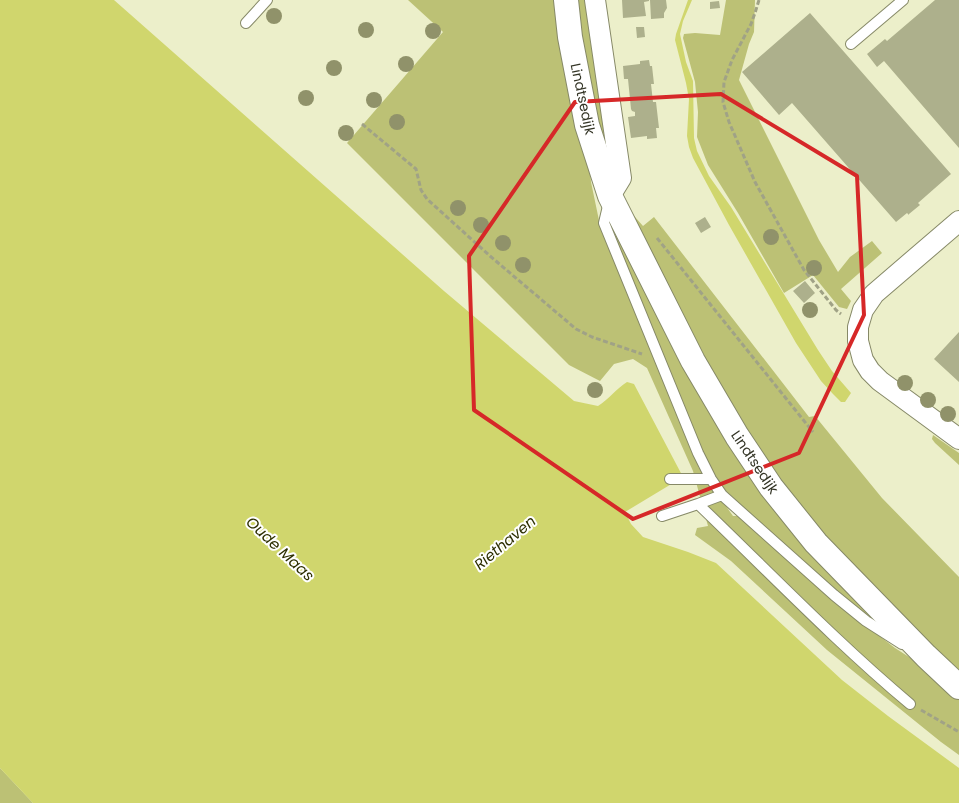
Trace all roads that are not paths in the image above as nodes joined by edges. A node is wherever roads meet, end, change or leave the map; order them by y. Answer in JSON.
{"nodes":[{"id":1,"x":267,"y":0,"type":"edge"},
{"id":2,"x":566,"y":0,"type":"edge"},
{"id":3,"x":595,"y":0,"type":"edge"},
{"id":4,"x":902,"y":0,"type":"edge"},
{"id":5,"x":246,"y":23,"type":"dead end"},
{"id":6,"x":851,"y":44,"type":"dead end"},
{"id":7,"x":610,"y":196,"type":"junction"},
{"id":8,"x":959,"y":220,"type":"edge"},
{"id":9,"x":959,"y":439,"type":"edge"},
{"id":10,"x":711,"y":479,"type":"junction"},
{"id":11,"x":670,"y":480,"type":"dead end"},
{"id":12,"x":722,"y":495,"type":"junction"},
{"id":13,"x":698,"y":504,"type":"junction"},
{"id":14,"x":662,"y":516,"type":"dead end"},
{"id":15,"x":926,"y":656,"type":"junction"},
{"id":16,"x":959,"y":687,"type":"edge"},
{"id":17,"x":910,"y":704,"type":"road end"}],
"edges":[{"from":1,"to":5,"type":"lane"},
{"from":2,"to":7,"type":"street","name":"Lindtsedijk"},
{"from":3,"to":7,"type":"street","name":"Lindtsedijk"},
{"from":4,"to":6,"type":"lane"},
{"from":7,"to":10,"type":"lane"},
{"from":7,"to":15,"type":"street","name":"Lindtsedijk"},
{"from":8,"to":9,"type":"street"},
{"from":10,"to":11,"type":"lane"},
{"from":10,"to":12,"type":"lane"},
{"from":12,"to":13,"type":"lane"},
{"from":12,"to":15,"type":"lane"},
{"from":13,"to":14,"type":"lane"},
{"from":13,"to":17,"type":"lane"},
{"from":15,"to":16,"type":"street","name":"Lindtsedijk"}]}
